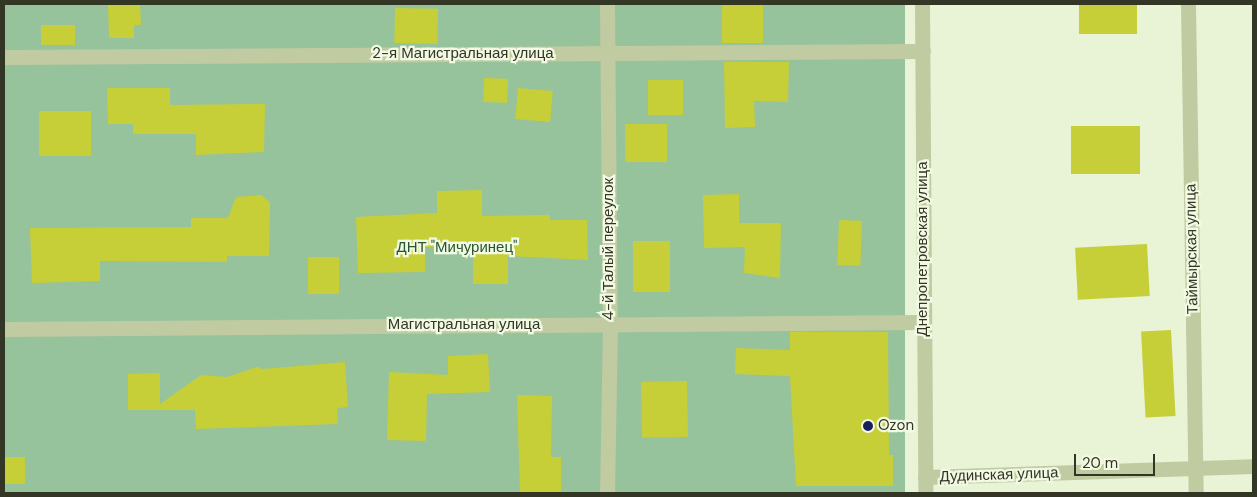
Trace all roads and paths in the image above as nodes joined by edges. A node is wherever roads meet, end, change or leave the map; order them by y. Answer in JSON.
{"nodes":[{"id":1,"x":607,"y":4,"type":"edge"},
{"id":2,"x":922,"y":4,"type":"edge"},
{"id":3,"x":1188,"y":4,"type":"edge"},
{"id":4,"x":923,"y":51,"type":"junction"},
{"id":5,"x":607,"y":52,"type":"junction"},
{"id":6,"x":4,"y":57,"type":"edge"},
{"id":7,"x":924,"y":322,"type":"junction"},
{"id":8,"x":610,"y":324,"type":"junction"},
{"id":9,"x":4,"y":329,"type":"edge"},
{"id":10,"x":1253,"y":466,"type":"edge"},
{"id":11,"x":1195,"y":468,"type":"junction"},
{"id":12,"x":924,"y":477,"type":"junction"},
{"id":13,"x":608,"y":493,"type":"edge"},
{"id":14,"x":925,"y":493,"type":"edge"},
{"id":15,"x":1196,"y":493,"type":"edge"}],
"edges":[{"from":1,"to":5,"type":"street","name":"4-й Талый переулок"},
{"from":2,"to":4,"type":"street","name":"Днепропетровская улица"},
{"from":3,"to":11,"type":"street","name":"Таймырская улица"},
{"from":4,"to":5,"type":"street","name":"2-я Магистральная улица"},
{"from":4,"to":7,"type":"street","name":"Днепропетровская улица"},
{"from":5,"to":6,"type":"street","name":"2-я Магистральная улица"},
{"from":5,"to":8,"type":"street","name":"4-й Талый переулок"},
{"from":7,"to":8,"type":"street","name":"Магистральная улица"},
{"from":7,"to":12,"type":"street","name":"Днепропетровская улица"},
{"from":8,"to":9,"type":"street","name":"Магистральная улица"},
{"from":8,"to":13,"type":"street","name":"4-й Талый переулок"},
{"from":10,"to":11,"type":"street","name":"Дудинская улица"},
{"from":11,"to":12,"type":"street","name":"Дудинская улица"},
{"from":11,"to":15,"type":"street","name":"Таймырская улица"},
{"from":12,"to":14,"type":"street","name":"Днепропетровская улица"}]}
